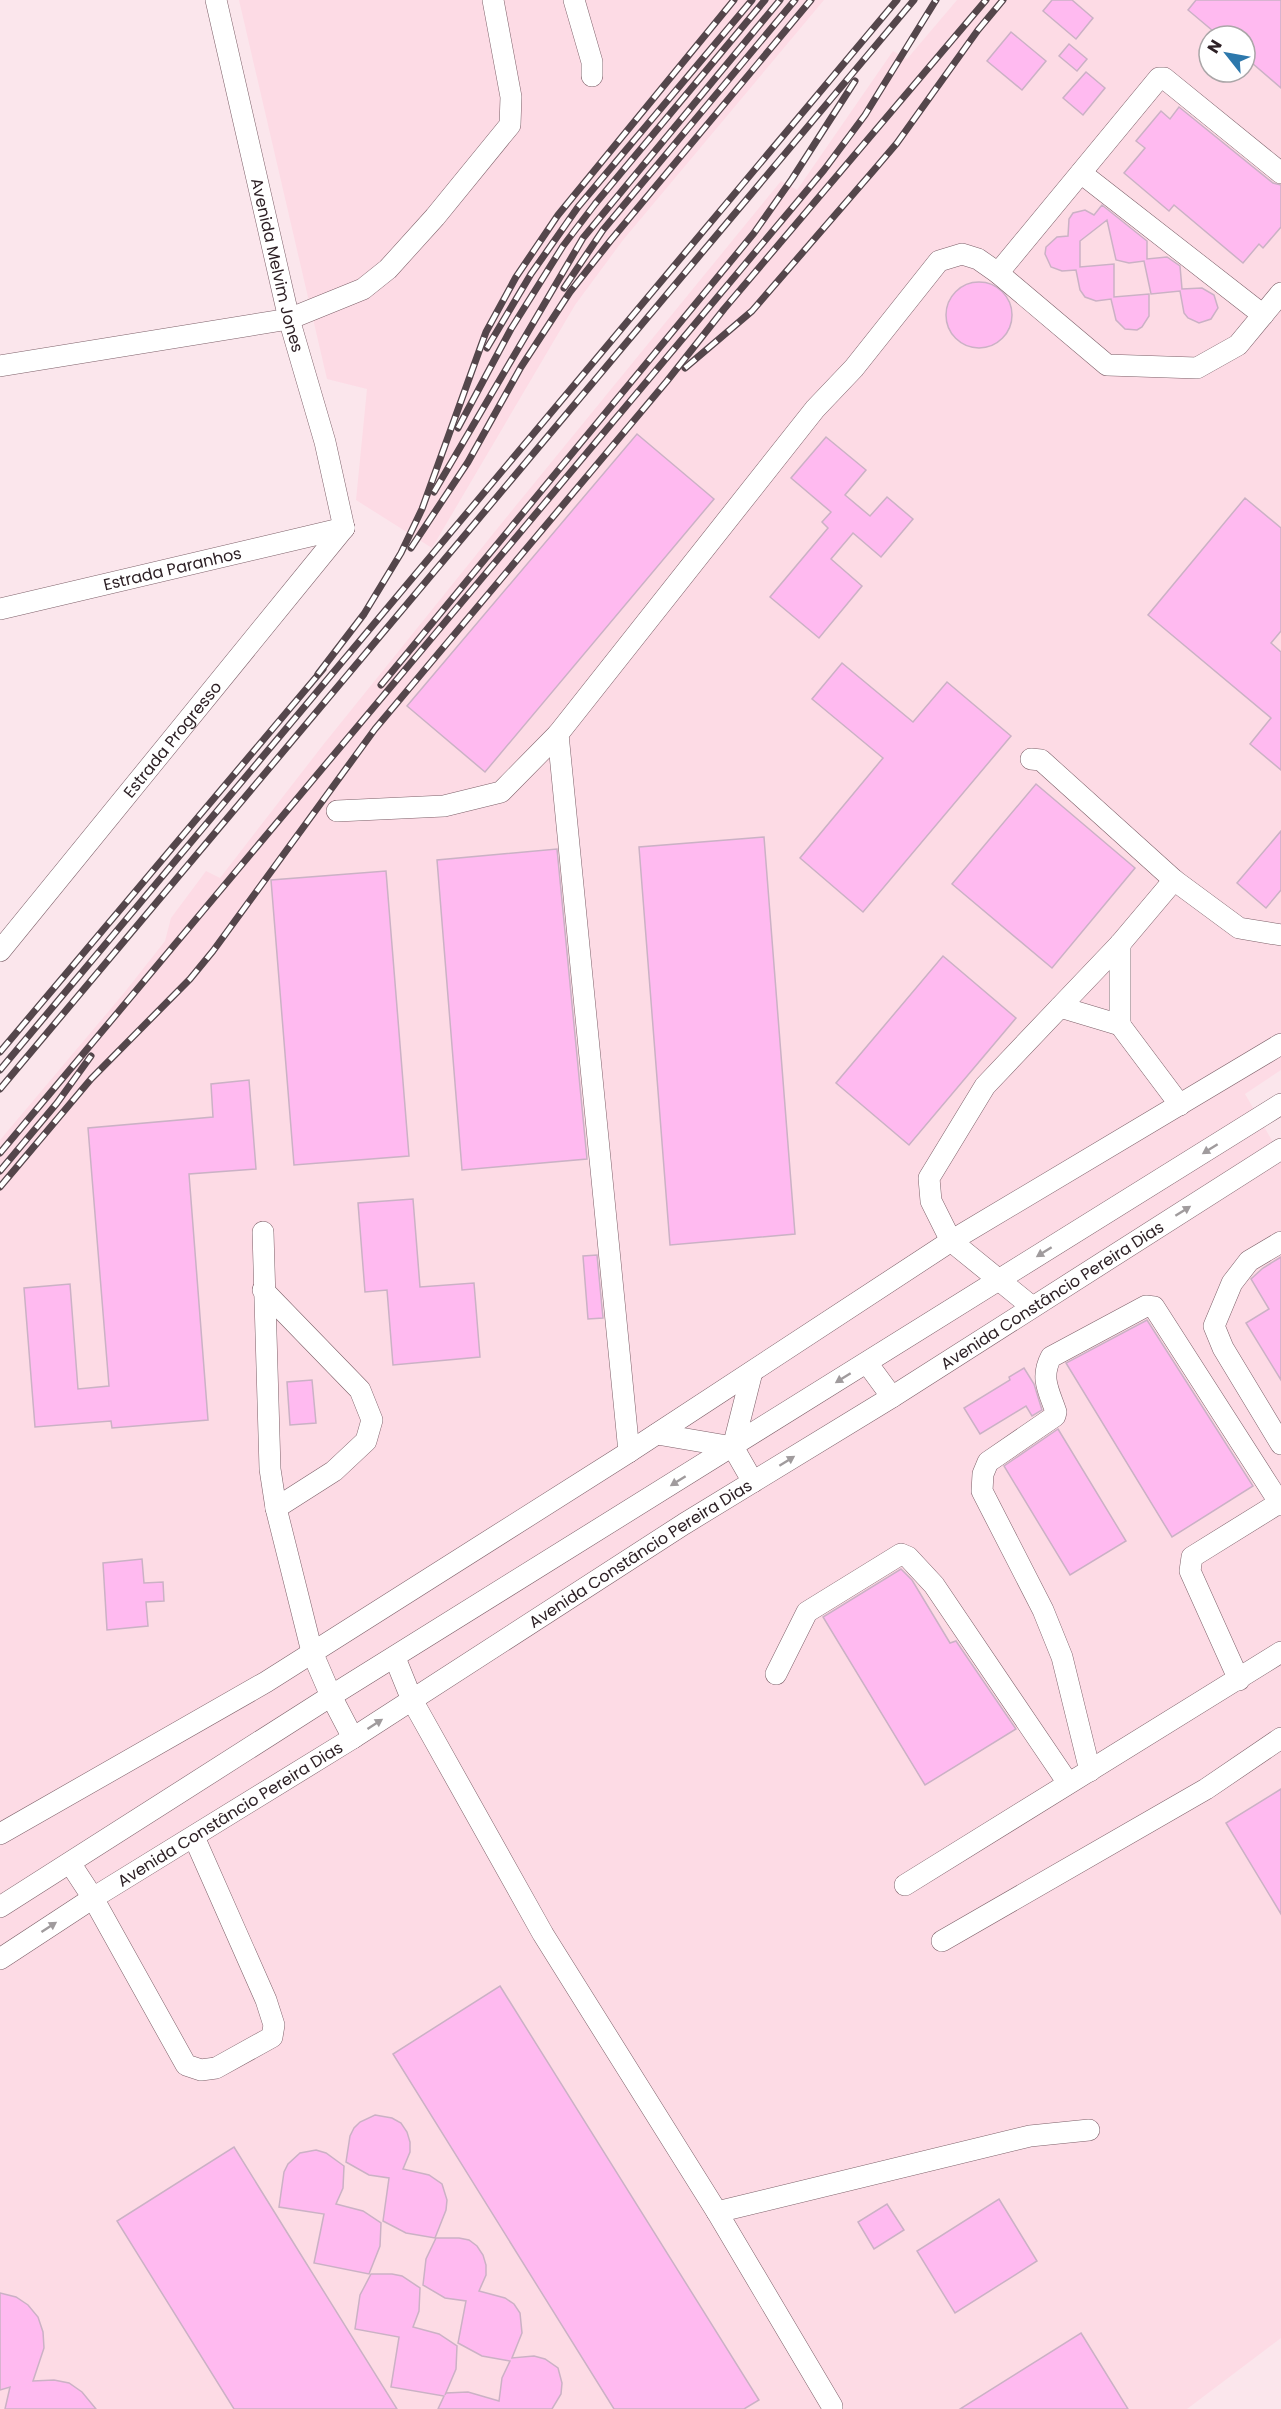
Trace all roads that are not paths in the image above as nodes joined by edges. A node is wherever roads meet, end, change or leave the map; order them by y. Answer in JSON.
{"nodes":[{"id":1,"x":216,"y":0,"type":"edge"},
{"id":2,"x":493,"y":0,"type":"edge"},
{"id":3,"x":574,"y":0,"type":"edge"},
{"id":4,"x":592,"y":76,"type":"dead end"},
{"id":5,"x":1081,"y":173,"type":"junction"},
{"id":6,"x":1281,"y":173,"type":"edge"},
{"id":7,"x":998,"y":273,"type":"junction"},
{"id":8,"x":1281,"y":293,"type":"edge"},
{"id":9,"x":1263,"y":315,"type":"junction"},
{"id":10,"x":289,"y":319,"type":"junction"},
{"id":11,"x":0,"y":366,"type":"edge"},
{"id":12,"x":344,"y":528,"type":"junction"},
{"id":13,"x":0,"y":609,"type":"edge"},
{"id":14,"x":558,"y":734,"type":"junction"},
{"id":15,"x":1031,"y":759,"type":"dead end"},
{"id":16,"x":337,"y":811,"type":"dead end"},
{"id":17,"x":1174,"y":880,"type":"junction"},
{"id":18,"x":1281,"y":935,"type":"edge"},
{"id":19,"x":1120,"y":944,"type":"junction"},
{"id":20,"x":0,"y":951,"type":"edge"},
{"id":21,"x":1060,"y":1006,"type":"junction"},
{"id":22,"x":1120,"y":1025,"type":"junction"},
{"id":23,"x":1281,"y":1044,"type":"edge"},
{"id":24,"x":1281,"y":1104,"type":"edge"},
{"id":25,"x":1180,"y":1105,"type":"junction"},
{"id":26,"x":1281,"y":1149,"type":"edge"},
{"id":27,"x":263,"y":1232,"type":"dead end"},
{"id":28,"x":951,"y":1241,"type":"junction"},
{"id":29,"x":1281,"y":1242,"type":"edge"},
{"id":30,"x":999,"y":1280,"type":"junction"},
{"id":31,"x":263,"y":1290,"type":"junction"},
{"id":32,"x":1031,"y":1306,"type":"junction"},
{"id":33,"x":867,"y":1363,"type":"junction"},
{"id":34,"x":752,"y":1372,"type":"junction"},
{"id":35,"x":892,"y":1397,"type":"junction"},
{"id":36,"x":657,"y":1434,"type":"junction"},
{"id":37,"x":1281,"y":1444,"type":"edge"},
{"id":38,"x":733,"y":1447,"type":"junction"},
{"id":39,"x":629,"y":1452,"type":"junction"},
{"id":40,"x":753,"y":1482,"type":"junction"},
{"id":41,"x":1280,"y":1504,"type":"edge"},
{"id":42,"x":276,"y":1508,"type":"junction"},
{"id":43,"x":1281,"y":1652,"type":"edge"},
{"id":44,"x":312,"y":1653,"type":"junction"},
{"id":45,"x":395,"y":1658,"type":"junction"},
{"id":46,"x":776,"y":1674,"type":"dead end"},
{"id":47,"x":1239,"y":1680,"type":"junction"},
{"id":48,"x":331,"y":1696,"type":"junction"},
{"id":49,"x":412,"y":1700,"type":"junction"},
{"id":50,"x":353,"y":1738,"type":"junction"},
{"id":51,"x":1281,"y":1738,"type":"edge"},
{"id":52,"x":1090,"y":1770,"type":"junction"},
{"id":53,"x":1068,"y":1783,"type":"junction"},
{"id":54,"x":0,"y":1834,"type":"edge"},
{"id":55,"x":194,"y":1837,"type":"junction"},
{"id":56,"x":70,"y":1863,"type":"junction"},
{"id":57,"x":905,"y":1885,"type":"dead end"},
{"id":58,"x":93,"y":1898,"type":"junction"},
{"id":59,"x":0,"y":1907,"type":"edge"},
{"id":60,"x":942,"y":1941,"type":"dead end"},
{"id":61,"x":0,"y":1959,"type":"edge"},
{"id":62,"x":1089,"y":2130,"type":"dead end"},
{"id":63,"x":717,"y":2212,"type":"junction"},
{"id":64,"x":832,"y":2409,"type":"edge"}],
"edges":[{"from":1,"to":10,"type":"street","name":"Avenida Melvim Jones"},
{"from":2,"to":10,"type":"street"},
{"from":3,"to":4,"type":"street"},
{"from":5,"to":6,"type":"street"},
{"from":5,"to":7,"type":"street"},
{"from":5,"to":9,"type":"street"},
{"from":7,"to":9,"type":"street"},
{"from":7,"to":14,"type":"street"},
{"from":8,"to":9,"type":"street"},
{"from":10,"to":11,"type":"street"},
{"from":10,"to":12,"type":"street","name":"Avenida Melvim Jones"},
{"from":12,"to":13,"type":"street","name":"Estrada Paranhos"},
{"from":12,"to":20,"type":"street","name":"Estrada Progresso"},
{"from":14,"to":16,"type":"street"},
{"from":14,"to":39,"type":"street"},
{"from":15,"to":17,"type":"street"},
{"from":17,"to":18,"type":"street"},
{"from":17,"to":19,"type":"street"},
{"from":19,"to":21,"type":"street"},
{"from":19,"to":22,"type":"street"},
{"from":21,"to":22,"type":"street"},
{"from":21,"to":28,"type":"street"},
{"from":22,"to":25,"type":"street"},
{"from":23,"to":25,"type":"street"},
{"from":24,"to":30,"type":"street","one_way":true},
{"from":25,"to":28,"type":"street"},
{"from":32,"to":26,"type":"street","name":"Avenida Constâncio Pereira Dias","one_way":true},
{"from":27,"to":31,"type":"street"},
{"from":28,"to":30,"type":"street"},
{"from":28,"to":34,"type":"street"},
{"from":29,"to":37,"type":"street"},
{"from":30,"to":32,"type":"street"},
{"from":30,"to":33,"type":"street"},
{"from":31,"to":42,"type":"street"},
{"from":31,"to":42,"type":"street"},
{"from":32,"to":35,"type":"street","name":"Avenida Constâncio Pereira Dias"},
{"from":33,"to":35,"type":"street"},
{"from":33,"to":38,"type":"street","one_way":true},
{"from":34,"to":36,"type":"street"},
{"from":34,"to":38,"type":"street"},
{"from":40,"to":35,"type":"street","name":"Avenida Constâncio Pereira Dias","one_way":true},
{"from":36,"to":38,"type":"street"},
{"from":36,"to":39,"type":"street"},
{"from":38,"to":40,"type":"street"},
{"from":38,"to":45,"type":"street","one_way":true},
{"from":39,"to":44,"type":"street"},
{"from":40,"to":49,"type":"street","name":"Avenida Constâncio Pereira Dias"},
{"from":41,"to":47,"type":"street"},
{"from":41,"to":52,"type":"street"},
{"from":42,"to":44,"type":"street"},
{"from":43,"to":47,"type":"street"},
{"from":44,"to":48,"type":"street"},
{"from":44,"to":54,"type":"street"},
{"from":45,"to":48,"type":"street"},
{"from":45,"to":49,"type":"street"},
{"from":46,"to":53,"type":"street"},
{"from":47,"to":52,"type":"street"},
{"from":48,"to":50,"type":"street"},
{"from":48,"to":56,"type":"street"},
{"from":50,"to":49,"type":"street","name":"Avenida Constâncio Pereira Dias","one_way":true},
{"from":49,"to":63,"type":"street"},
{"from":50,"to":55,"type":"street","name":"Avenida Constâncio Pereira Dias"},
{"from":51,"to":60,"type":"street"},
{"from":52,"to":53,"type":"street"},
{"from":53,"to":57,"type":"street"},
{"from":55,"to":58,"type":"street","name":"Avenida Constâncio Pereira Dias"},
{"from":55,"to":58,"type":"street"},
{"from":56,"to":58,"type":"street"},
{"from":56,"to":59,"type":"street"},
{"from":61,"to":58,"type":"street","name":"Avenida Constâncio Pereira Dias","one_way":true},
{"from":62,"to":63,"type":"street"},
{"from":63,"to":64,"type":"street"}]}
